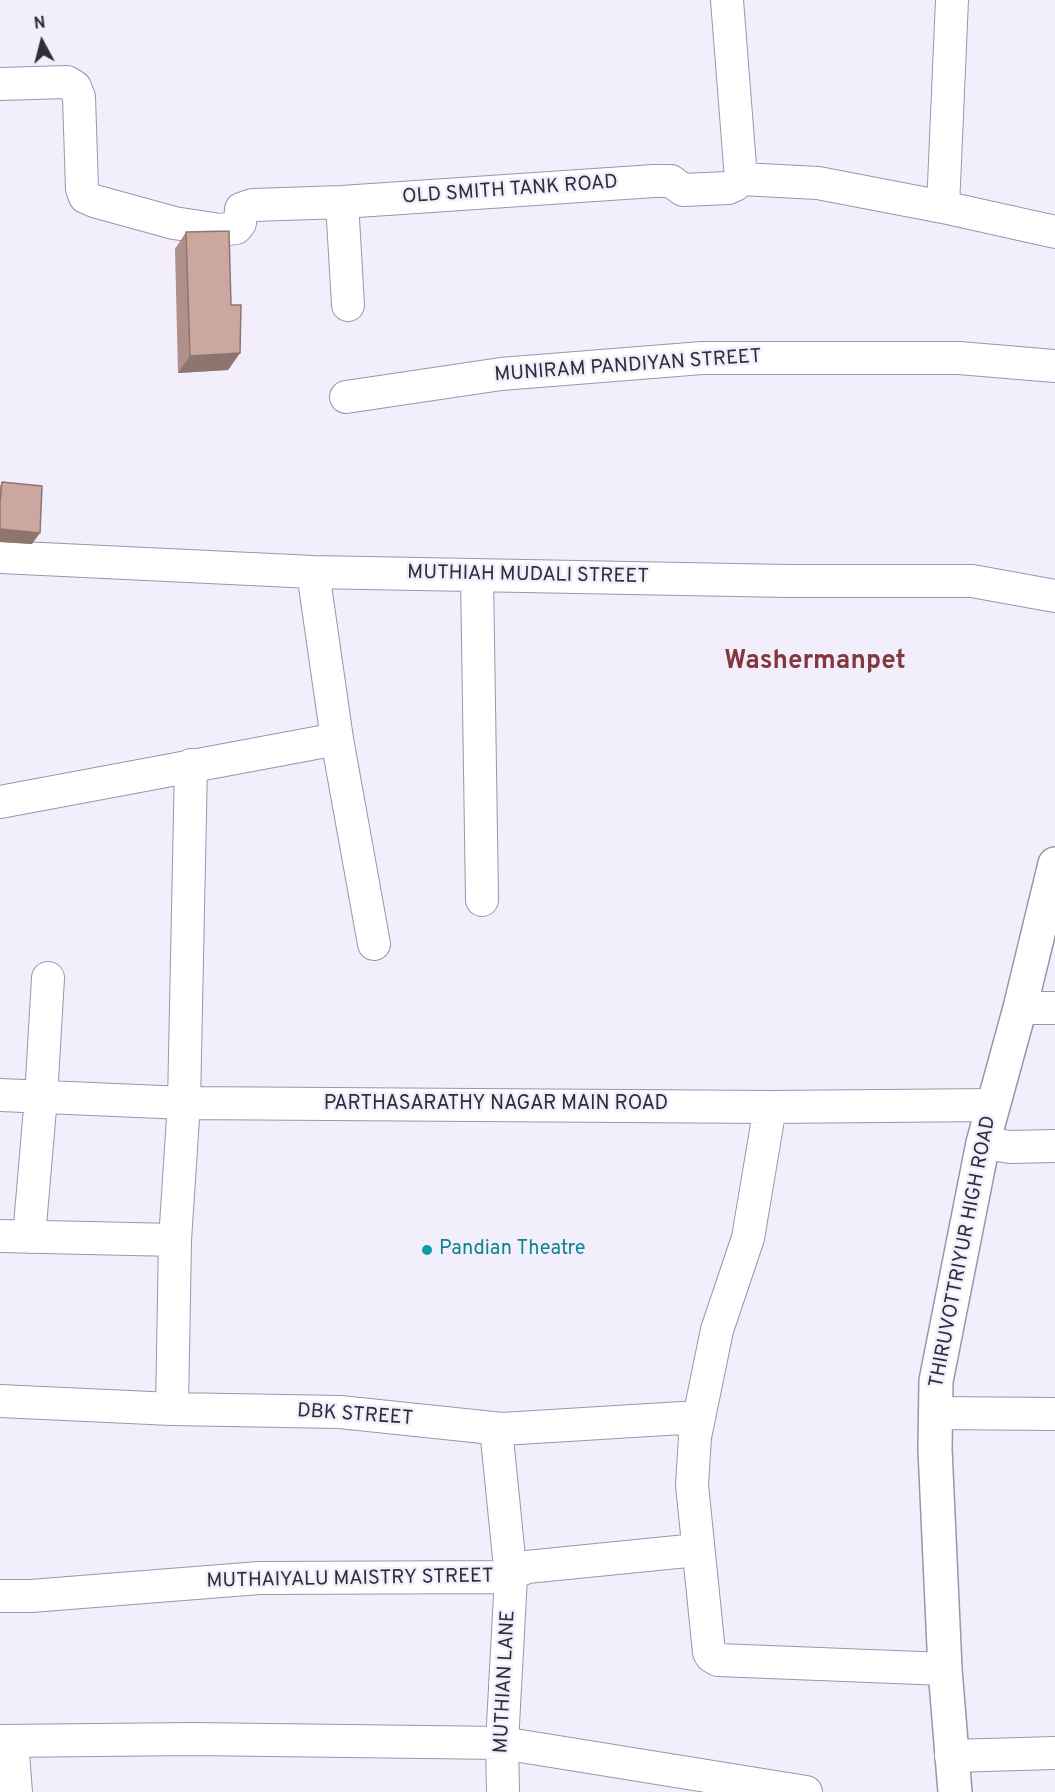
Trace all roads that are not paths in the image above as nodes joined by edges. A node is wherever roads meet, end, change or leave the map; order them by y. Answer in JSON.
{"nodes":[{"id":1,"x":727,"y":0,"type":"edge"},
{"id":2,"x":952,"y":0,"type":"edge"},
{"id":3,"x":0,"y":84,"type":"edge"},
{"id":4,"x":741,"y":178,"type":"junction"},
{"id":5,"x":342,"y":202,"type":"junction"},
{"id":6,"x":943,"y":207,"type":"junction"},
{"id":7,"x":1055,"y":232,"type":"edge"},
{"id":8,"x":348,"y":305,"type":"dead end"},
{"id":9,"x":1055,"y":366,"type":"edge"},
{"id":10,"x":346,"y":397,"type":"dead end"},
{"id":11,"x":0,"y":557,"type":"edge"},
{"id":12,"x":312,"y":572,"type":"junction"},
{"id":13,"x":477,"y":575,"type":"junction"},
{"id":14,"x":1055,"y":596,"type":"edge"},
{"id":15,"x":336,"y":739,"type":"junction"},
{"id":16,"x":191,"y":765,"type":"junction"},
{"id":17,"x":0,"y":802,"type":"edge"},
{"id":18,"x":1055,"y":864,"type":"edge"},
{"id":19,"x":482,"y":900,"type":"dead end"},
{"id":20,"x":374,"y":944,"type":"dead end"},
{"id":21,"x":48,"y":978,"type":"dead end"},
{"id":22,"x":1020,"y":1008,"type":"junction"},
{"id":23,"x":1055,"y":1008,"type":"edge"},
{"id":24,"x":0,"y":1095,"type":"edge"},
{"id":25,"x":41,"y":1097,"type":"junction"},
{"id":26,"x":184,"y":1103,"type":"junction"},
{"id":27,"x":992,"y":1105,"type":"junction"},
{"id":28,"x":770,"y":1107,"type":"junction"},
{"id":29,"x":983,"y":1143,"type":"junction"},
{"id":30,"x":1055,"y":1146,"type":"edge"},
{"id":31,"x":14,"y":1237,"type":"edge"},
{"id":32,"x":175,"y":1240,"type":"junction"},
{"id":33,"x":0,"y":1401,"type":"edge"},
{"id":34,"x":172,"y":1409,"type":"junction"},
{"id":35,"x":936,"y":1413,"type":"junction"},
{"id":36,"x":1055,"y":1414,"type":"edge"},
{"id":37,"x":496,"y":1429,"type":"junction"},
{"id":38,"x":695,"y":1437,"type":"junction"},
{"id":39,"x":697,"y":1550,"type":"junction"},
{"id":40,"x":511,"y":1577,"type":"junction"},
{"id":41,"x":0,"y":1596,"type":"edge"},
{"id":42,"x":945,"y":1669,"type":"junction"},
{"id":43,"x":6,"y":1741,"type":"edge"},
{"id":44,"x":501,"y":1743,"type":"junction"},
{"id":45,"x":1055,"y":1753,"type":"edge"},
{"id":46,"x":951,"y":1756,"type":"junction"},
{"id":47,"x":16,"y":1792,"type":"edge"},
{"id":48,"x":503,"y":1792,"type":"edge"},
{"id":49,"x":806,"y":1792,"type":"edge"},
{"id":50,"x":955,"y":1792,"type":"edge"}],
"edges":[{"from":1,"to":4,"type":"street"},
{"from":2,"to":6,"type":"street"},
{"from":3,"to":5,"type":"street","name":"OLD SMITH TANK ROAD"},
{"from":4,"to":5,"type":"street","name":"OLD SMITH TANK ROAD"},
{"from":4,"to":6,"type":"street","name":"OLD SMITH TANK ROAD"},
{"from":5,"to":8,"type":"street"},
{"from":6,"to":7,"type":"street","name":"OLD SMITH TANK ROAD"},
{"from":9,"to":10,"type":"street","name":"MUNIRAM PANDIYAN STREET"},
{"from":11,"to":12,"type":"street","name":"MUTHIAH MUDALI STREET"},
{"from":12,"to":13,"type":"street","name":"MUTHIAH MUDALI STREET"},
{"from":12,"to":15,"type":"street"},
{"from":13,"to":14,"type":"street","name":"MUTHIAH MUDALI STREET"},
{"from":13,"to":19,"type":"street"},
{"from":15,"to":16,"type":"street"},
{"from":15,"to":20,"type":"street"},
{"from":16,"to":17,"type":"street"},
{"from":16,"to":26,"type":"street"},
{"from":18,"to":22,"type":"main road","name":"THIRUVOTTRIYUR HIGH ROAD"},
{"from":21,"to":25,"type":"street"},
{"from":22,"to":23,"type":"street"},
{"from":22,"to":27,"type":"main road","name":"THIRUVOTTRIYUR HIGH ROAD"},
{"from":24,"to":25,"type":"street","name":"PARTHASARATHY NAGAR MAIN ROAD"},
{"from":25,"to":26,"type":"street","name":"PARTHASARATHY NAGAR MAIN ROAD"},
{"from":25,"to":31,"type":"street"},
{"from":26,"to":28,"type":"street","name":"PARTHASARATHY NAGAR MAIN ROAD"},
{"from":26,"to":32,"type":"street"},
{"from":27,"to":28,"type":"street","name":"PARTHASARATHY NAGAR MAIN ROAD"},
{"from":27,"to":29,"type":"main road","name":"THIRUVOTTRIYUR HIGH ROAD"},
{"from":28,"to":38,"type":"street"},
{"from":29,"to":30,"type":"street"},
{"from":29,"to":35,"type":"main road","name":"THIRUVOTTRIYUR HIGH ROAD"},
{"from":31,"to":32,"type":"street"},
{"from":32,"to":34,"type":"street"},
{"from":33,"to":34,"type":"street","name":"DBK STREET"},
{"from":34,"to":37,"type":"street","name":"DBK STREET"},
{"from":35,"to":36,"type":"street"},
{"from":35,"to":42,"type":"main road","name":"THIRUVOTTRIYUR HIGH ROAD"},
{"from":37,"to":38,"type":"street","name":"DBK STREET"},
{"from":37,"to":40,"type":"street","name":"MUTHIAN LANE"},
{"from":38,"to":39,"type":"street"},
{"from":39,"to":40,"type":"street","name":"MUTHAIYALU MAISTRY STREET"},
{"from":39,"to":42,"type":"street"},
{"from":40,"to":41,"type":"street","name":"MUTHAIYALU MAISTRY STREET"},
{"from":40,"to":44,"type":"street","name":"MUTHIAN LANE"},
{"from":42,"to":46,"type":"main road","name":"THIRUVOTTRIYUR HIGH ROAD"},
{"from":43,"to":44,"type":"street"},
{"from":43,"to":47,"type":"street"},
{"from":44,"to":48,"type":"street","name":"MUTHIAN LANE"},
{"from":44,"to":49,"type":"street"},
{"from":45,"to":46,"type":"street"},
{"from":46,"to":50,"type":"main road","name":"THIRUVOTTRIYUR HIGH ROAD"}]}
